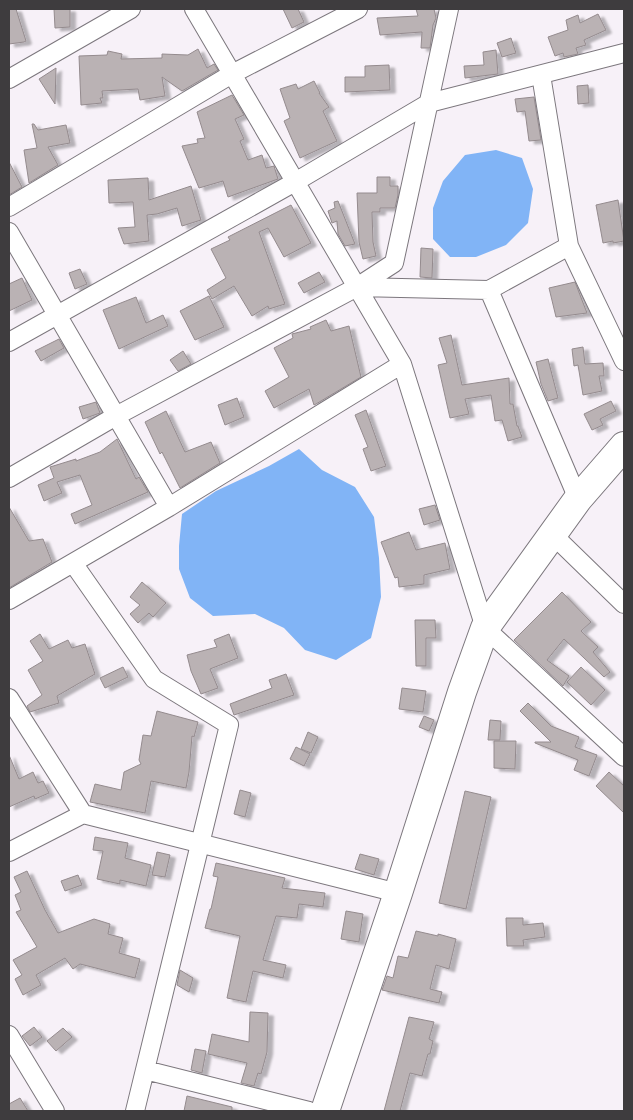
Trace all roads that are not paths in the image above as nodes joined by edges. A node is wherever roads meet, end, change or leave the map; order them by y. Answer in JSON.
{"nodes":[{"id":1,"x":131,"y":9,"type":"edge"},
{"id":2,"x":194,"y":9,"type":"edge"},
{"id":3,"x":358,"y":9,"type":"edge"},
{"id":4,"x":449,"y":9,"type":"edge"},
{"id":5,"x":624,"y":53,"type":"edge"},
{"id":6,"x":232,"y":74,"type":"junction"},
{"id":7,"x":541,"y":75,"type":"junction"},
{"id":8,"x":9,"y":79,"type":"edge"},
{"id":9,"x":429,"y":103,"type":"junction"},
{"id":10,"x":295,"y":182,"type":"junction"},
{"id":11,"x":9,"y":207,"type":"edge"},
{"id":12,"x":9,"y":232,"type":"edge"},
{"id":13,"x":569,"y":246,"type":"junction"},
{"id":14,"x":357,"y":287,"type":"junction"},
{"id":15,"x":489,"y":290,"type":"junction"},
{"id":16,"x":56,"y":314,"type":"junction"},
{"id":17,"x":9,"y":342,"type":"edge"},
{"id":18,"x":624,"y":361,"type":"edge"},
{"id":19,"x":402,"y":364,"type":"junction"},
{"id":20,"x":116,"y":416,"type":"junction"},
{"id":21,"x":624,"y":446,"type":"edge"},
{"id":22,"x":9,"y":478,"type":"edge"},
{"id":23,"x":578,"y":499,"type":"junction"},
{"id":24,"x":170,"y":507,"type":"junction"},
{"id":25,"x":552,"y":534,"type":"junction"},
{"id":26,"x":73,"y":563,"type":"junction"},
{"id":27,"x":9,"y":600,"type":"edge"},
{"id":28,"x":624,"y":604,"type":"edge"},
{"id":29,"x":485,"y":628,"type":"junction"},
{"id":30,"x":9,"y":698,"type":"edge"},
{"id":31,"x":624,"y":757,"type":"edge"},
{"id":32,"x":83,"y":814,"type":"junction"},
{"id":33,"x":200,"y":843,"type":"junction"},
{"id":34,"x":9,"y":852,"type":"edge"},
{"id":35,"x":398,"y":893,"type":"junction"},
{"id":36,"x":9,"y":1035,"type":"edge"},
{"id":37,"x":145,"y":1070,"type":"junction"},
{"id":38,"x":55,"y":1111,"type":"edge"},
{"id":39,"x":135,"y":1111,"type":"edge"},
{"id":40,"x":309,"y":1111,"type":"edge"},
{"id":41,"x":325,"y":1111,"type":"edge"}],
"edges":[{"from":1,"to":8,"type":"street"},
{"from":2,"to":6,"type":"street"},
{"from":3,"to":6,"type":"street"},
{"from":4,"to":9,"type":"street"},
{"from":5,"to":7,"type":"street"},
{"from":6,"to":10,"type":"street"},
{"from":6,"to":11,"type":"street"},
{"from":7,"to":9,"type":"street"},
{"from":7,"to":13,"type":"street"},
{"from":9,"to":10,"type":"street"},
{"from":9,"to":14,"type":"street"},
{"from":10,"to":14,"type":"street"},
{"from":10,"to":16,"type":"street"},
{"from":12,"to":16,"type":"street"},
{"from":13,"to":15,"type":"street"},
{"from":13,"to":18,"type":"street"},
{"from":14,"to":15,"type":"street"},
{"from":14,"to":19,"type":"street"},
{"from":14,"to":20,"type":"street"},
{"from":15,"to":23,"type":"street"},
{"from":16,"to":17,"type":"street"},
{"from":16,"to":20,"type":"street"},
{"from":19,"to":24,"type":"street"},
{"from":19,"to":29,"type":"street"},
{"from":20,"to":22,"type":"street"},
{"from":20,"to":24,"type":"street"},
{"from":21,"to":23,"type":"highway"},
{"from":23,"to":25,"type":"highway"},
{"from":24,"to":26,"type":"street"},
{"from":25,"to":28,"type":"street"},
{"from":25,"to":29,"type":"highway"},
{"from":26,"to":27,"type":"street"},
{"from":26,"to":33,"type":"street"},
{"from":29,"to":31,"type":"street"},
{"from":29,"to":35,"type":"highway"},
{"from":30,"to":32,"type":"street"},
{"from":32,"to":33,"type":"street"},
{"from":32,"to":34,"type":"street"},
{"from":33,"to":35,"type":"street"},
{"from":33,"to":37,"type":"street"},
{"from":35,"to":41,"type":"highway"},
{"from":36,"to":38,"type":"street"},
{"from":37,"to":39,"type":"street"},
{"from":37,"to":40,"type":"street"}]}
